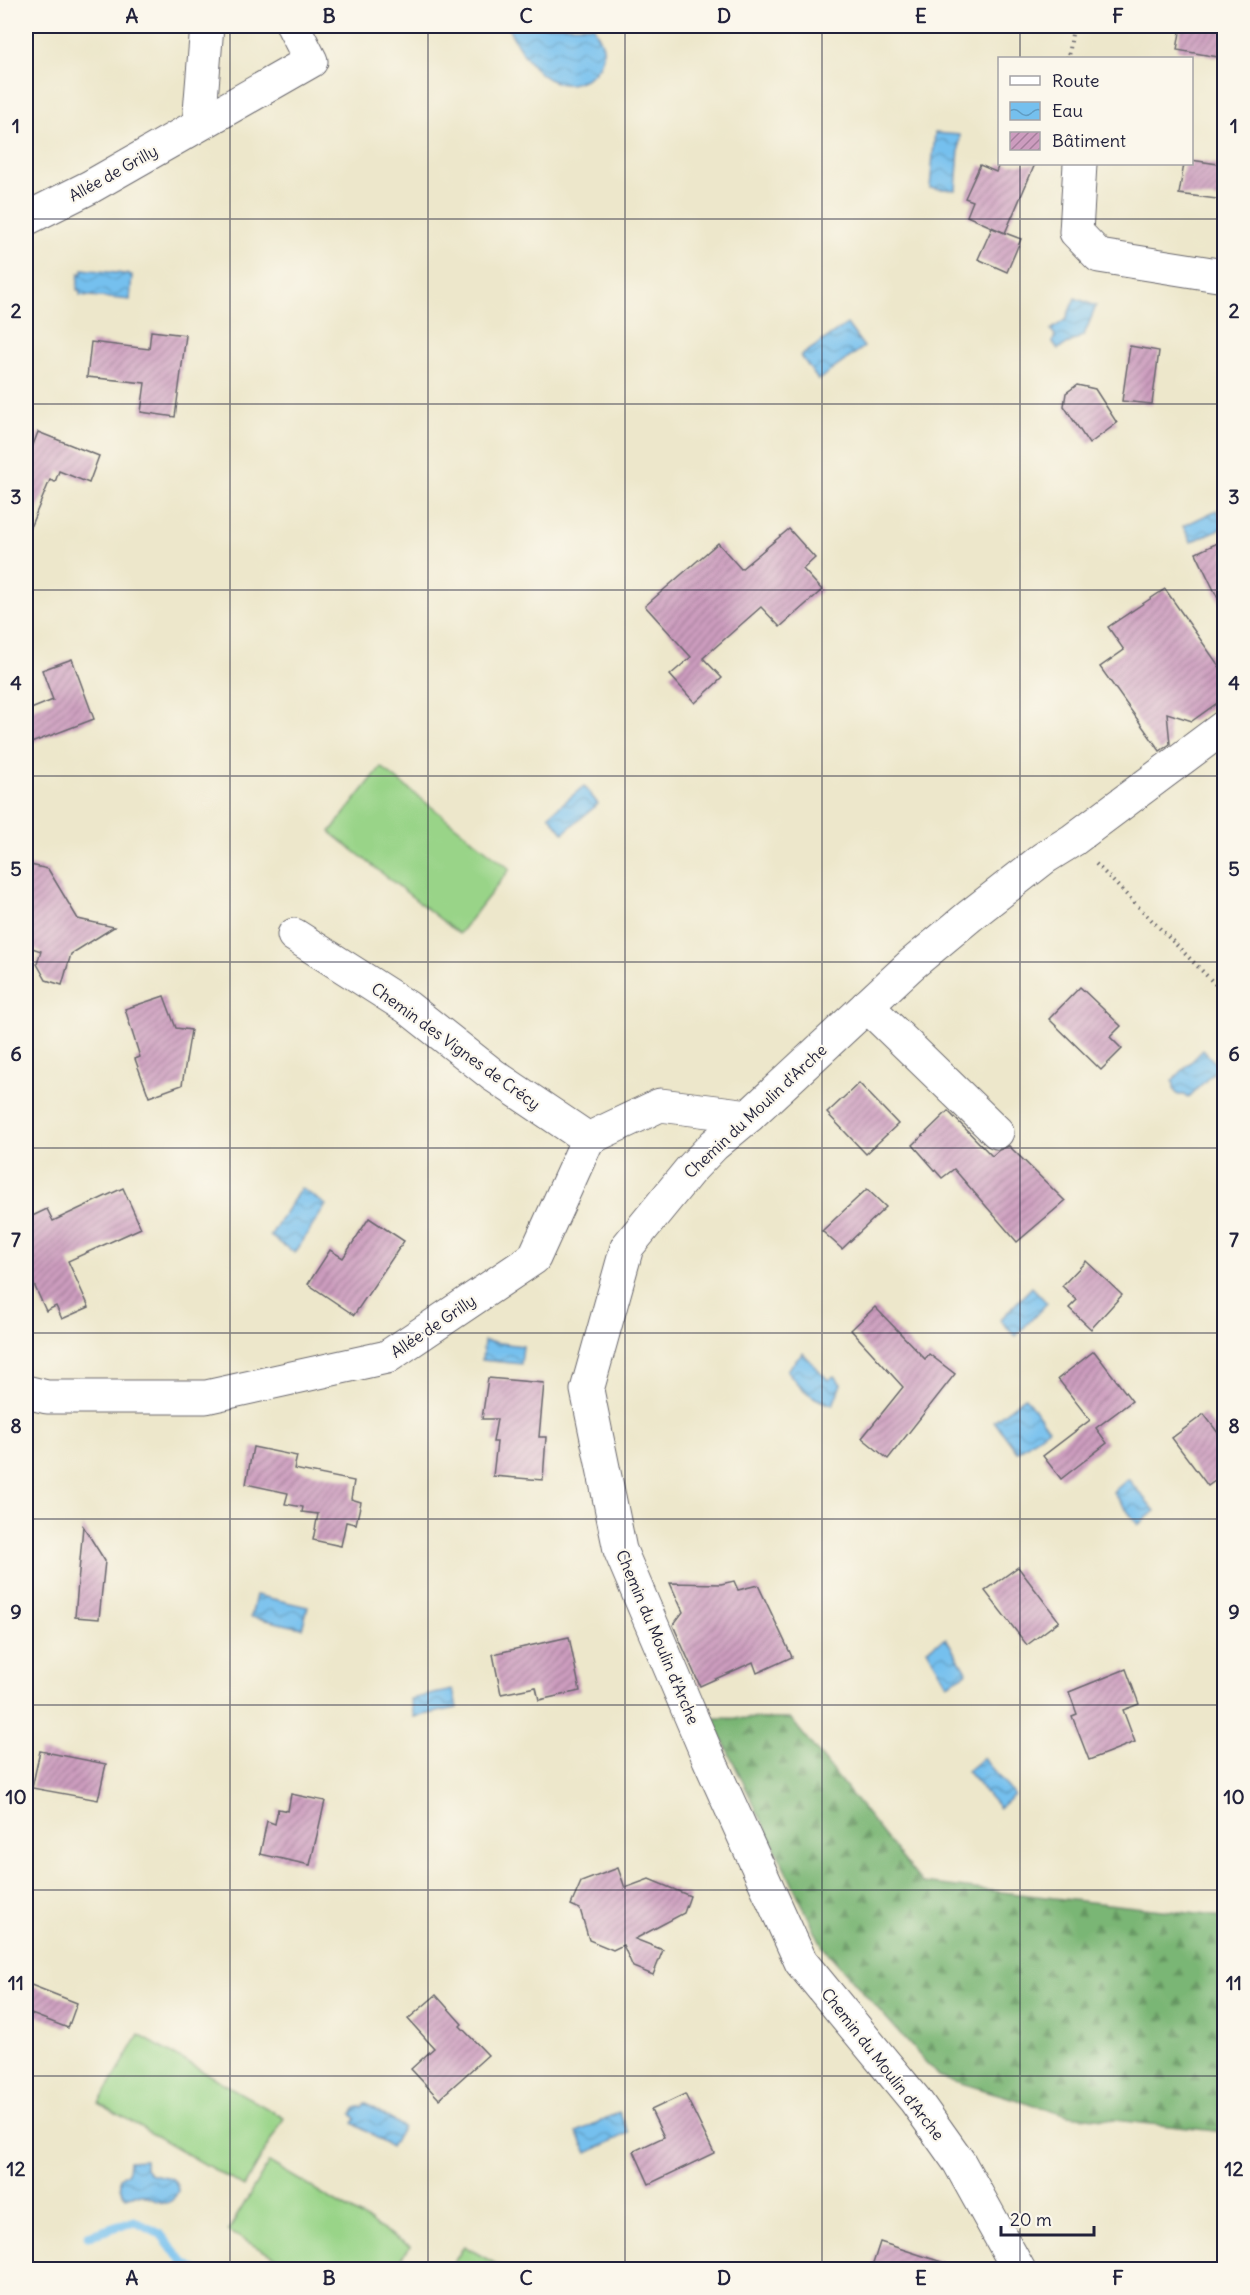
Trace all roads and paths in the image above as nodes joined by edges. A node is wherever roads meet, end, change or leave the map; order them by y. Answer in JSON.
{"nodes":[{"id":1,"x":207,"y":26,"type":"edge"},
{"id":2,"x":293,"y":26,"type":"edge"},
{"id":3,"x":1072,"y":26,"type":"edge"},
{"id":4,"x":1069,"y":57,"type":"edge"},
{"id":5,"x":199,"y":124,"type":"junction"},
{"id":6,"x":1080,"y":165,"type":"edge"},
{"id":7,"x":26,"y":219,"type":"edge"},
{"id":8,"x":1224,"y":276,"type":"edge"},
{"id":9,"x":1224,"y":727,"type":"edge"},
{"id":10,"x":1073,"y":840,"type":"junction"},
{"id":11,"x":294,"y":935,"type":"dead end"},
{"id":12,"x":1224,"y":993,"type":"edge"},
{"id":13,"x":867,"y":1006,"type":"junction"},
{"id":14,"x":749,"y":1116,"type":"junction"},
{"id":15,"x":997,"y":1132,"type":"dead end"},
{"id":16,"x":588,"y":1138,"type":"junction"},
{"id":17,"x":26,"y":1392,"type":"edge"},
{"id":18,"x":1019,"y":2270,"type":"edge"}],
"edges":[{"from":1,"to":5,"type":"street"},
{"from":2,"to":5,"type":"street","name":"Allée de Grilly"},
{"from":3,"to":4,"type":"path"},
{"from":5,"to":7,"type":"street","name":"Allée de Grilly"},
{"from":6,"to":8,"type":"street"},
{"from":9,"to":10,"type":"street","name":"Chemin du Moulin d'Arche"},
{"from":10,"to":12,"type":"path"},
{"from":10,"to":13,"type":"street","name":"Chemin du Moulin d'Arche"},
{"from":11,"to":16,"type":"street","name":"Chemin des Vignes de Crécy"},
{"from":13,"to":14,"type":"street","name":"Chemin du Moulin d'Arche"},
{"from":13,"to":15,"type":"street"},
{"from":14,"to":16,"type":"street"},
{"from":14,"to":18,"type":"street","name":"Chemin du Moulin d'Arche"},
{"from":16,"to":17,"type":"street","name":"Allée de Grilly"}]}
